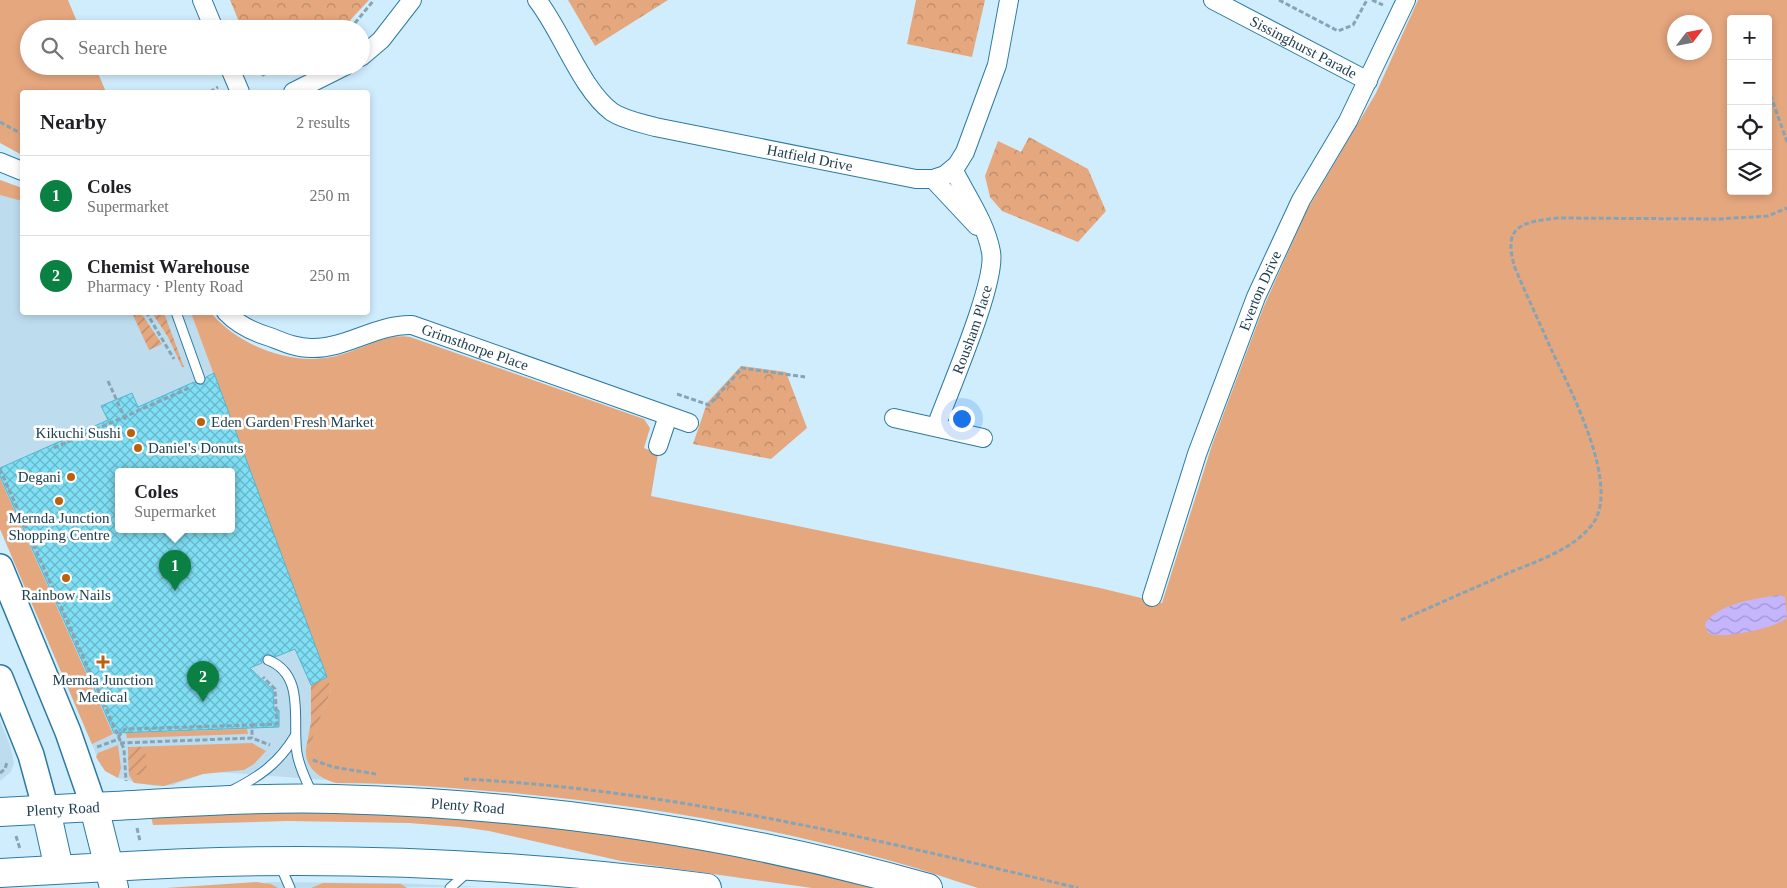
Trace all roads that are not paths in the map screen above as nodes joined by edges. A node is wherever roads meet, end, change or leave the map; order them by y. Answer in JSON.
{"nodes":[{"id":1,"x":202,"y":0,"type":"edge"},
{"id":2,"x":412,"y":0,"type":"edge"},
{"id":3,"x":1010,"y":0,"type":"edge"},
{"id":4,"x":1213,"y":0,"type":"edge"},
{"id":5,"x":1406,"y":0,"type":"edge"},
{"id":6,"x":541,"y":2,"type":"edge"},
{"id":7,"x":210,"y":20,"type":"edge"},
{"id":8,"x":370,"y":49,"type":"edge"},
{"id":9,"x":233,"y":75,"type":"edge"},
{"id":10,"x":327,"y":75,"type":"edge"},
{"id":11,"x":1368,"y":81,"type":"junction"},
{"id":12,"x":239,"y":90,"type":"edge"},
{"id":13,"x":296,"y":90,"type":"edge"},
{"id":14,"x":0,"y":162,"type":"edge"},
{"id":15,"x":953,"y":169,"type":"junction"},
{"id":16,"x":20,"y":170,"type":"edge"},
{"id":17,"x":933,"y":179,"type":"junction"},
{"id":18,"x":984,"y":231,"type":"junction"},
{"id":19,"x":177,"y":315,"type":"edge"},
{"id":20,"x":229,"y":315,"type":"edge"},
{"id":21,"x":200,"y":379,"type":"dead end"},
{"id":22,"x":668,"y":416,"type":"junction"},
{"id":23,"x":894,"y":418,"type":"dead end"},
{"id":24,"x":689,"y":423,"type":"dead end"},
{"id":25,"x":936,"y":427,"type":"junction"},
{"id":26,"x":982,"y":438,"type":"dead end"},
{"id":27,"x":658,"y":446,"type":"dead end"},
{"id":28,"x":0,"y":567,"type":"edge"},
{"id":29,"x":1152,"y":597,"type":"dead end"},
{"id":30,"x":268,"y":660,"type":"dead end"},
{"id":31,"x":0,"y":678,"type":"edge"},
{"id":32,"x":295,"y":736,"type":"junction"},
{"id":33,"x":334,"y":799,"type":"junction"},
{"id":34,"x":213,"y":801,"type":"junction"},
{"id":35,"x":94,"y":807,"type":"junction"},
{"id":36,"x":46,"y":810,"type":"junction"},
{"id":37,"x":0,"y":812,"type":"edge"},
{"id":38,"x":278,"y":859,"type":"junction"},
{"id":39,"x":476,"y":865,"type":"junction"},
{"id":40,"x":0,"y":873,"type":"edge"},
{"id":41,"x":112,"y":877,"type":"edge"},
{"id":42,"x":61,"y":879,"type":"edge"},
{"id":43,"x":290,"y":888,"type":"edge"},
{"id":44,"x":450,"y":888,"type":"edge"},
{"id":45,"x":707,"y":888,"type":"edge"},
{"id":46,"x":928,"y":888,"type":"edge"}],
"edges":[{"from":1,"to":7,"type":"street"},
{"from":2,"to":8,"type":"street"},
{"from":3,"to":15,"type":"street"},
{"from":4,"to":11,"type":"street","name":"Sissinghurst Parade"},
{"from":5,"to":11,"type":"street","name":"Everton Drive"},
{"from":6,"to":17,"type":"street","name":"Hatfield Drive"},
{"from":9,"to":12,"type":"street"},
{"from":10,"to":13,"type":"street"},
{"from":11,"to":29,"type":"street","name":"Everton Drive"},
{"from":14,"to":16,"type":"street"},
{"from":15,"to":17,"type":"street","name":"Hatfield Drive"},
{"from":15,"to":18,"type":"street","name":"Rousham Place"},
{"from":17,"to":18,"type":"street"},
{"from":18,"to":25,"type":"street","name":"Rousham Place"},
{"from":19,"to":21,"type":"lane"},
{"from":20,"to":22,"type":"street","name":"Grimsthorpe Place"},
{"from":22,"to":24,"type":"street","name":"Grimsthorpe Place"},
{"from":22,"to":27,"type":"street"},
{"from":23,"to":25,"type":"street"},
{"from":25,"to":26,"type":"street"},
{"from":28,"to":35,"type":"main road"},
{"from":30,"to":32,"type":"lane"},
{"from":31,"to":36,"type":"main road"},
{"from":32,"to":33,"type":"lane"},
{"from":32,"to":34,"type":"lane"},
{"from":33,"to":34,"type":"main road","name":"Plenty Road"},
{"from":33,"to":46,"type":"main road","name":"Plenty Road"},
{"from":34,"to":35,"type":"main road","name":"Plenty Road"},
{"from":35,"to":36,"type":"main road","name":"Plenty Road"},
{"from":35,"to":41,"type":"main road"},
{"from":36,"to":37,"type":"main road","name":"Plenty Road"},
{"from":36,"to":42,"type":"main road"},
{"from":38,"to":39,"type":"main road"},
{"from":38,"to":41,"type":"main road"},
{"from":38,"to":43,"type":"lane"},
{"from":39,"to":44,"type":"lane"},
{"from":39,"to":45,"type":"main road"},
{"from":40,"to":42,"type":"main road"},
{"from":41,"to":42,"type":"main road"}]}
